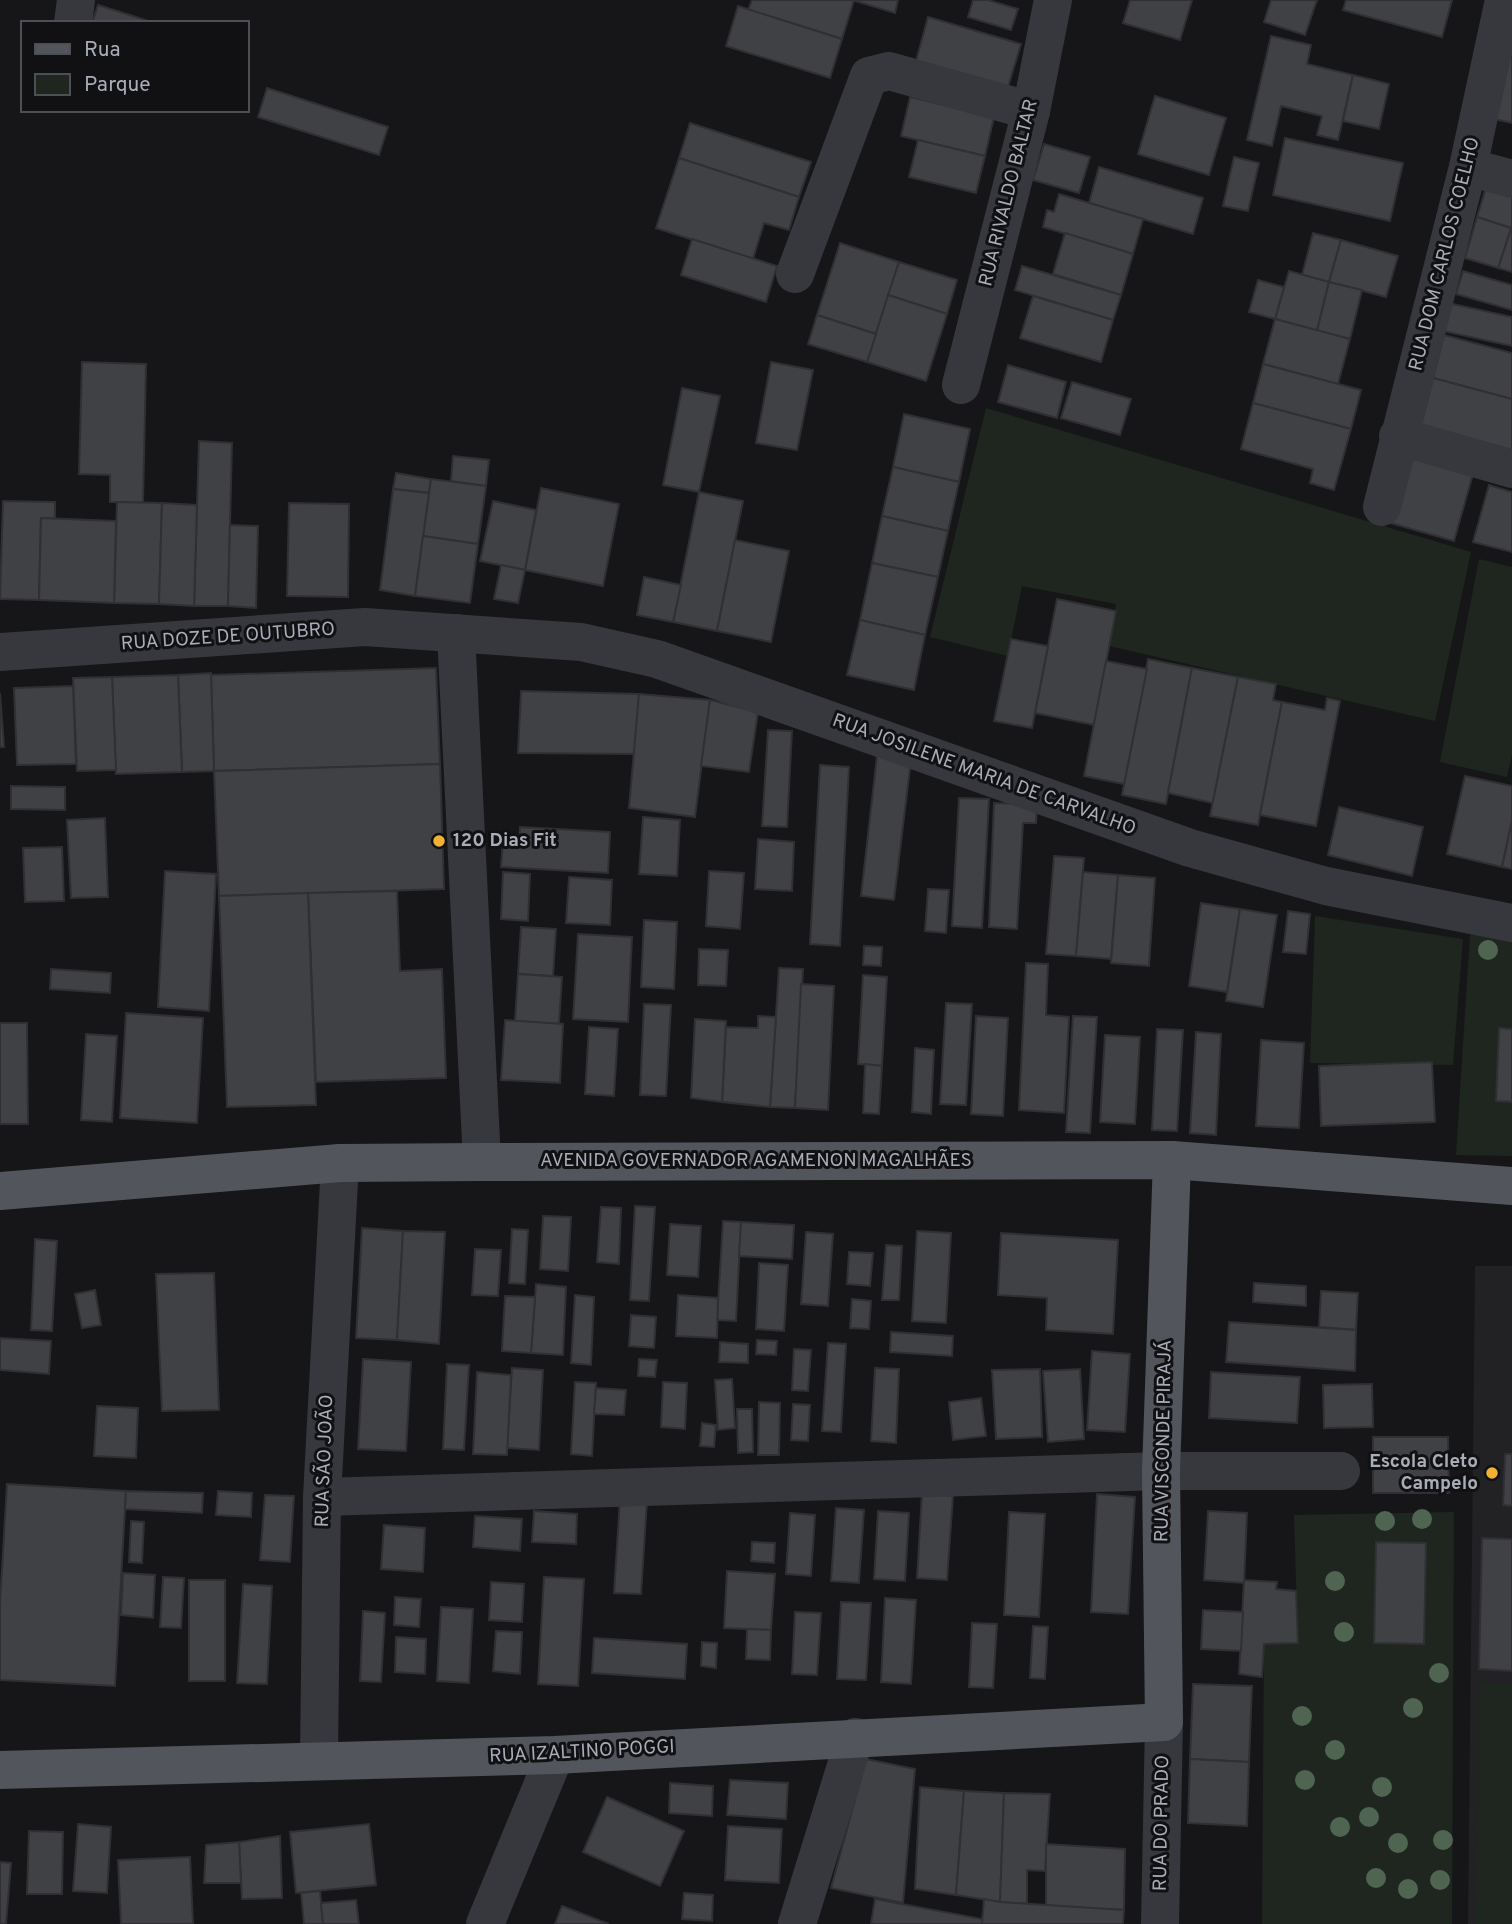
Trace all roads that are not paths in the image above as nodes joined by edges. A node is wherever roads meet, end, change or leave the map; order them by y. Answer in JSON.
{"nodes":[{"id":1,"x":76,"y":0,"type":"edge"},
{"id":2,"x":1053,"y":0,"type":"edge"},
{"id":3,"x":1504,"y":0,"type":"edge"},
{"id":4,"x":73,"y":21,"type":"edge"},
{"id":5,"x":1031,"y":111,"type":"junction"},
{"id":6,"x":1468,"y":167,"type":"junction"},
{"id":7,"x":1512,"y":179,"type":"edge"},
{"id":8,"x":795,"y":274,"type":"dead end"},
{"id":9,"x":961,"y":385,"type":"dead end"},
{"id":10,"x":1398,"y":436,"type":"junction"},
{"id":11,"x":1512,"y":469,"type":"edge"},
{"id":12,"x":1382,"y":507,"type":"dead end"},
{"id":13,"x":456,"y":633,"type":"junction"},
{"id":14,"x":0,"y":652,"type":"edge"},
{"id":15,"x":1512,"y":923,"type":"edge"},
{"id":16,"x":1172,"y":1160,"type":"junction"},
{"id":17,"x":482,"y":1162,"type":"junction"},
{"id":18,"x":340,"y":1163,"type":"junction"},
{"id":19,"x":1512,"y":1186,"type":"edge"},
{"id":20,"x":0,"y":1191,"type":"edge"},
{"id":21,"x":1161,"y":1471,"type":"junction"},
{"id":22,"x":1341,"y":1471,"type":"dead end"},
{"id":23,"x":322,"y":1497,"type":"junction"},
{"id":24,"x":1164,"y":1722,"type":"junction"},
{"id":25,"x":855,"y":1737,"type":"junction"},
{"id":26,"x":555,"y":1755,"type":"junction"},
{"id":27,"x":319,"y":1759,"type":"junction"},
{"id":28,"x":0,"y":1770,"type":"edge"},
{"id":29,"x":485,"y":1924,"type":"edge"},
{"id":30,"x":797,"y":1924,"type":"edge"},
{"id":31,"x":1160,"y":1924,"type":"edge"}],
"edges":[{"from":1,"to":4,"type":"street"},
{"from":2,"to":5,"type":"street","name":"RUA RIVALDO BALTAR"},
{"from":3,"to":6,"type":"street","name":"RUA DOM CARLOS COELHO"},
{"from":5,"to":8,"type":"street"},
{"from":5,"to":9,"type":"street","name":"RUA RIVALDO BALTAR"},
{"from":6,"to":7,"type":"street"},
{"from":6,"to":10,"type":"street","name":"RUA DOM CARLOS COELHO"},
{"from":10,"to":11,"type":"street"},
{"from":10,"to":12,"type":"street","name":"RUA DOM CARLOS COELHO"},
{"from":13,"to":14,"type":"street","name":"RUA DOZE DE OUTUBRO"},
{"from":13,"to":15,"type":"street","name":"RUA JOSILENE MARIA DE CARVALHO"},
{"from":13,"to":17,"type":"street"},
{"from":16,"to":17,"type":"main road","name":"AVENIDA GOVERNADOR AGAMENON MAGALHÃES"},
{"from":16,"to":19,"type":"main road","name":"AVENIDA GOVERNADOR AGAMENON MAGALHÃES"},
{"from":16,"to":21,"type":"main road","name":"RUA VISCONDE PIRAJÁ"},
{"from":17,"to":18,"type":"main road","name":"AVENIDA GOVERNADOR AGAMENON MAGALHÃES"},
{"from":18,"to":20,"type":"main road","name":"AVENIDA GOVERNADOR AGAMENON MAGALHÃES"},
{"from":18,"to":23,"type":"street","name":"RUA SÃO JOÃO"},
{"from":21,"to":22,"type":"street"},
{"from":21,"to":23,"type":"street"},
{"from":21,"to":24,"type":"main road","name":"RUA VISCONDE PIRAJÁ"},
{"from":23,"to":27,"type":"street","name":"RUA SÃO JOÃO"},
{"from":24,"to":25,"type":"main road","name":"RUA IZALTINO POGGI"},
{"from":24,"to":31,"type":"street","name":"RUA DO PRADO"},
{"from":25,"to":26,"type":"main road","name":"RUA IZALTINO POGGI"},
{"from":25,"to":30,"type":"street"},
{"from":26,"to":27,"type":"main road","name":"RUA IZALTINO POGGI"},
{"from":26,"to":29,"type":"street"},
{"from":27,"to":28,"type":"main road","name":"RUA IZALTINO POGGI"}]}
